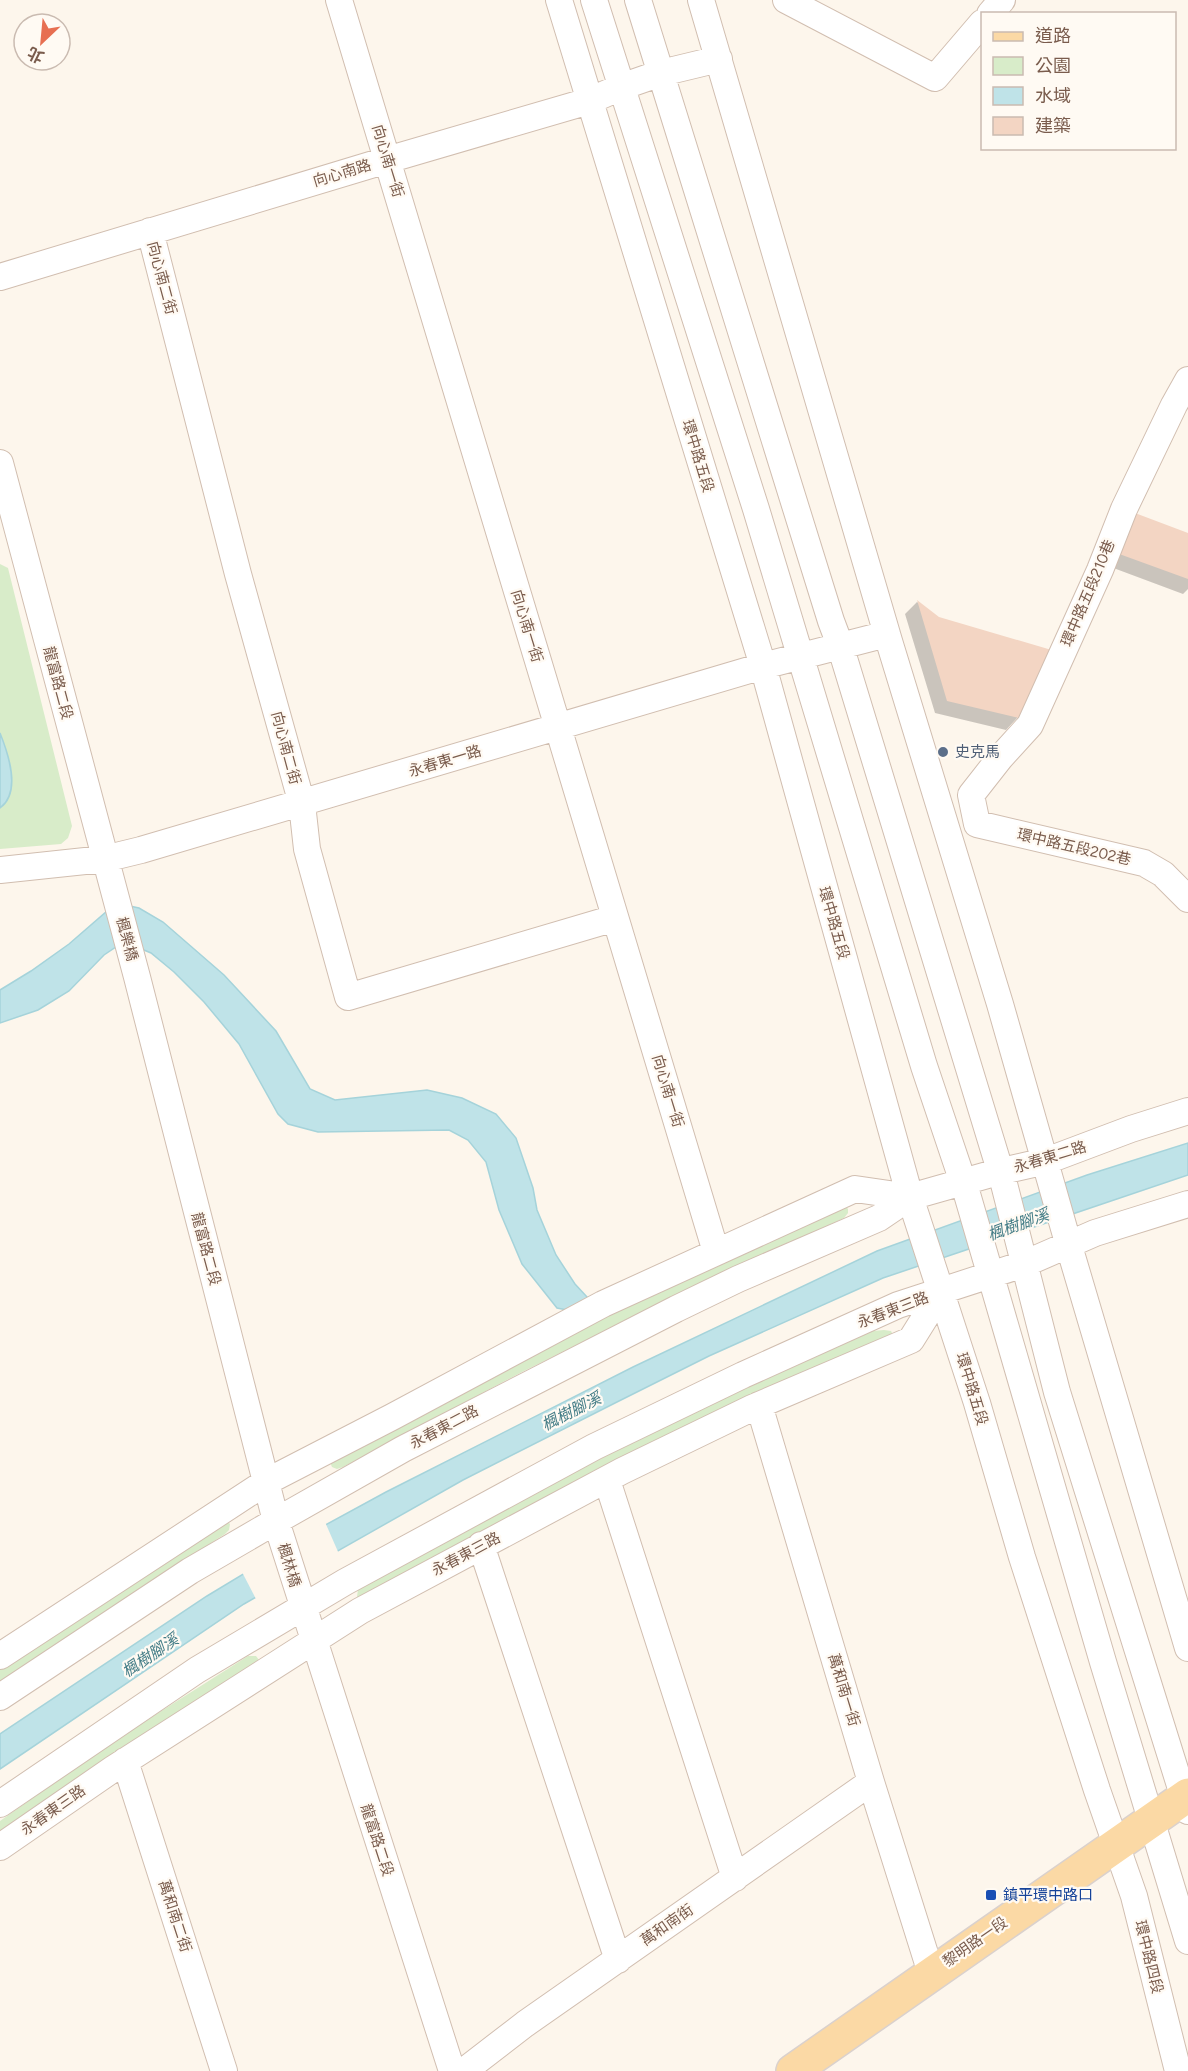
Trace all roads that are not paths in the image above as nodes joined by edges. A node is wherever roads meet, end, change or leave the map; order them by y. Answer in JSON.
{"nodes":[{"id":1,"x":339,"y":0,"type":"edge"},
{"id":2,"x":559,"y":0,"type":"edge"},
{"id":3,"x":594,"y":0,"type":"edge"},
{"id":4,"x":638,"y":0,"type":"edge"},
{"id":5,"x":701,"y":0,"type":"edge"},
{"id":6,"x":786,"y":0,"type":"edge"},
{"id":7,"x":1002,"y":0,"type":"edge"},
{"id":8,"x":992,"y":12,"type":"edge"},
{"id":9,"x":981,"y":24,"type":"edge"},
{"id":10,"x":719,"y":59,"type":"junction"},
{"id":11,"x":661,"y":73,"type":"junction"},
{"id":12,"x":621,"y":87,"type":"junction"},
{"id":13,"x":589,"y":101,"type":"junction"},
{"id":14,"x":387,"y":160,"type":"junction"},
{"id":15,"x":150,"y":231,"type":"junction"},
{"id":16,"x":0,"y":277,"type":"edge"},
{"id":17,"x":1188,"y":380,"type":"edge"},
{"id":18,"x":0,"y":463,"type":"edge"},
{"id":19,"x":9,"y":536,"type":"edge"},
{"id":20,"x":887,"y":634,"type":"junction"},
{"id":21,"x":840,"y":645,"type":"junction"},
{"id":22,"x":799,"y":656,"type":"junction"},
{"id":23,"x":763,"y":666,"type":"junction"},
{"id":24,"x":557,"y":727,"type":"junction"},
{"id":25,"x":971,"y":795,"type":"joint"},
{"id":26,"x":302,"y":804,"type":"junction"},
{"id":27,"x":104,"y":859,"type":"junction"},
{"id":28,"x":0,"y":870,"type":"edge"},
{"id":29,"x":1188,"y":899,"type":"edge"},
{"id":30,"x":116,"y":902,"type":"joint"},
{"id":31,"x":615,"y":918,"type":"junction"},
{"id":32,"x":137,"y":977,"type":"joint"},
{"id":33,"x":1188,"y":1111,"type":"edge"},
{"id":34,"x":1047,"y":1165,"type":"junction"},
{"id":35,"x":1000,"y":1176,"type":"junction"},
{"id":36,"x":964,"y":1188,"type":"junction"},
{"id":37,"x":912,"y":1202,"type":"junction"},
{"id":38,"x":1188,"y":1204,"type":"edge"},
{"id":39,"x":1069,"y":1243,"type":"junction"},
{"id":40,"x":716,"y":1252,"type":"junction"},
{"id":41,"x":1022,"y":1259,"type":"junction"},
{"id":42,"x":989,"y":1270,"type":"junction"},
{"id":43,"x":940,"y":1287,"type":"junction"},
{"id":44,"x":759,"y":1405,"type":"junction"},
{"id":45,"x":608,"y":1480,"type":"junction"},
{"id":46,"x":266,"y":1482,"type":"junction"},
{"id":47,"x":276,"y":1521,"type":"junction"},
{"id":48,"x":482,"y":1545,"type":"junction"},
{"id":49,"x":303,"y":1608,"type":"junction"},
{"id":50,"x":314,"y":1642,"type":"junction"},
{"id":51,"x":1188,"y":1648,"type":"edge"},
{"id":52,"x":0,"y":1656,"type":"edge"},
{"id":53,"x":0,"y":1697,"type":"edge"},
{"id":54,"x":125,"y":1761,"type":"junction"},
{"id":55,"x":871,"y":1782,"type":"junction"},
{"id":56,"x":1187,"y":1801,"type":"edge"},
{"id":57,"x":0,"y":1804,"type":"edge"},
{"id":58,"x":1152,"y":1820,"type":"junction"},
{"id":59,"x":1116,"y":1844,"type":"junction"},
{"id":60,"x":0,"y":1847,"type":"edge"},
{"id":61,"x":735,"y":1878,"type":"junction"},
{"id":62,"x":1188,"y":1941,"type":"edge"},
{"id":63,"x":618,"y":1960,"type":"junction"},
{"id":64,"x":931,"y":1973,"type":"junction"},
{"id":65,"x":807,"y":2067,"type":"edge"},
{"id":66,"x":224,"y":2071,"type":"edge"},
{"id":67,"x":452,"y":2071,"type":"edge"},
{"id":68,"x":464,"y":2071,"type":"edge"},
{"id":69,"x":1178,"y":2071,"type":"edge"}],
"edges":[{"from":1,"to":14,"type":"street","name":"向心南一街"},
{"from":2,"to":13,"type":"street","name":"環中路五段"},
{"from":3,"to":12,"type":"street"},
{"from":4,"to":11,"type":"street"},
{"from":5,"to":10,"type":"street"},
{"from":6,"to":9,"type":"street"},
{"from":7,"to":8,"type":"street"},
{"from":10,"to":11,"type":"street","name":"向心南路"},
{"from":10,"to":20,"type":"street"},
{"from":11,"to":12,"type":"street","name":"向心南路"},
{"from":11,"to":21,"type":"street"},
{"from":12,"to":13,"type":"street","name":"向心南路"},
{"from":12,"to":22,"type":"street"},
{"from":13,"to":14,"type":"street","name":"向心南路"},
{"from":13,"to":23,"type":"street","name":"環中路五段"},
{"from":14,"to":15,"type":"street","name":"向心南路"},
{"from":14,"to":24,"type":"street","name":"向心南一街"},
{"from":15,"to":16,"type":"street","name":"向心南路"},
{"from":15,"to":26,"type":"street","name":"向心南二街"},
{"from":17,"to":25,"type":"street","name":"環中路五段210巷"},
{"from":18,"to":19,"type":"street","name":"龍富路二段"},
{"from":19,"to":27,"type":"street","name":"龍富路二段"},
{"from":20,"to":21,"type":"street","name":"永春東一路"},
{"from":20,"to":34,"type":"street"},
{"from":21,"to":22,"type":"street","name":"永春東一路"},
{"from":21,"to":35,"type":"street"},
{"from":22,"to":23,"type":"street","name":"永春東一路"},
{"from":22,"to":36,"type":"street"},
{"from":23,"to":24,"type":"street","name":"永春東一路"},
{"from":23,"to":37,"type":"street","name":"環中路五段"},
{"from":24,"to":26,"type":"street","name":"永春東一路"},
{"from":24,"to":31,"type":"street","name":"向心南一街"},
{"from":25,"to":29,"type":"street","name":"環中路五段202巷"},
{"from":26,"to":27,"type":"street","name":"永春東一路"},
{"from":26,"to":31,"type":"street","name":"向心南二街"},
{"from":27,"to":28,"type":"street","name":"永春東一路"},
{"from":27,"to":30,"type":"street","name":"龍富路二段"},
{"from":30,"to":32,"type":"street","name":"楓樂橋"},
{"from":31,"to":40,"type":"street","name":"向心南一街"},
{"from":32,"to":46,"type":"street","name":"龍富路二段"},
{"from":33,"to":34,"type":"street","name":"永春東二路"},
{"from":34,"to":35,"type":"street","name":"永春東二路"},
{"from":34,"to":39,"type":"street"},
{"from":35,"to":36,"type":"street","name":"永春東二路"},
{"from":35,"to":41,"type":"street"},
{"from":36,"to":37,"type":"street","name":"永春東二路"},
{"from":36,"to":42,"type":"street"},
{"from":37,"to":40,"type":"street","name":"永春東二路"},
{"from":37,"to":43,"type":"street","name":"環中路五段"},
{"from":37,"to":47,"type":"street","name":"永春東二路"},
{"from":38,"to":39,"type":"street","name":"永春東三路"},
{"from":39,"to":41,"type":"street","name":"永春東三路"},
{"from":39,"to":51,"type":"street"},
{"from":40,"to":46,"type":"street","name":"永春東二路"},
{"from":41,"to":42,"type":"street","name":"永春東三路"},
{"from":41,"to":56,"type":"street"},
{"from":42,"to":43,"type":"street","name":"永春東三路"},
{"from":42,"to":58,"type":"street"},
{"from":43,"to":44,"type":"street","name":"永春東三路"},
{"from":43,"to":49,"type":"street","name":"永春東三路"},
{"from":43,"to":59,"type":"street","name":"環中路五段"},
{"from":44,"to":45,"type":"street","name":"永春東三路"},
{"from":44,"to":55,"type":"street","name":"萬和南一街"},
{"from":45,"to":48,"type":"street","name":"永春東三路"},
{"from":45,"to":61,"type":"street"},
{"from":46,"to":47,"type":"street","name":"龍富路二段"},
{"from":46,"to":52,"type":"street","name":"永春東二路"},
{"from":47,"to":49,"type":"street","name":"楓林橋"},
{"from":47,"to":53,"type":"street","name":"永春東二路"},
{"from":48,"to":50,"type":"street","name":"永春東三路"},
{"from":48,"to":63,"type":"street"},
{"from":49,"to":50,"type":"street","name":"龍富路二段"},
{"from":49,"to":57,"type":"street","name":"永春東三路"},
{"from":50,"to":54,"type":"street","name":"永春東三路"},
{"from":50,"to":67,"type":"street","name":"龍富路二段"},
{"from":54,"to":60,"type":"street","name":"永春東三路"},
{"from":54,"to":66,"type":"street","name":"萬和南二街"},
{"from":55,"to":61,"type":"street","name":"萬和南街"},
{"from":55,"to":64,"type":"street","name":"萬和南一街"},
{"from":56,"to":58,"type":"main road","name":"黎明路一段"},
{"from":58,"to":59,"type":"main road","name":"黎明路一段"},
{"from":58,"to":62,"type":"street"},
{"from":59,"to":64,"type":"main road","name":"黎明路一段"},
{"from":59,"to":69,"type":"street","name":"環中路四段"},
{"from":61,"to":63,"type":"street","name":"萬和南街"},
{"from":63,"to":68,"type":"street","name":"萬和南街"},
{"from":64,"to":65,"type":"main road","name":"黎明路一段"}]}
